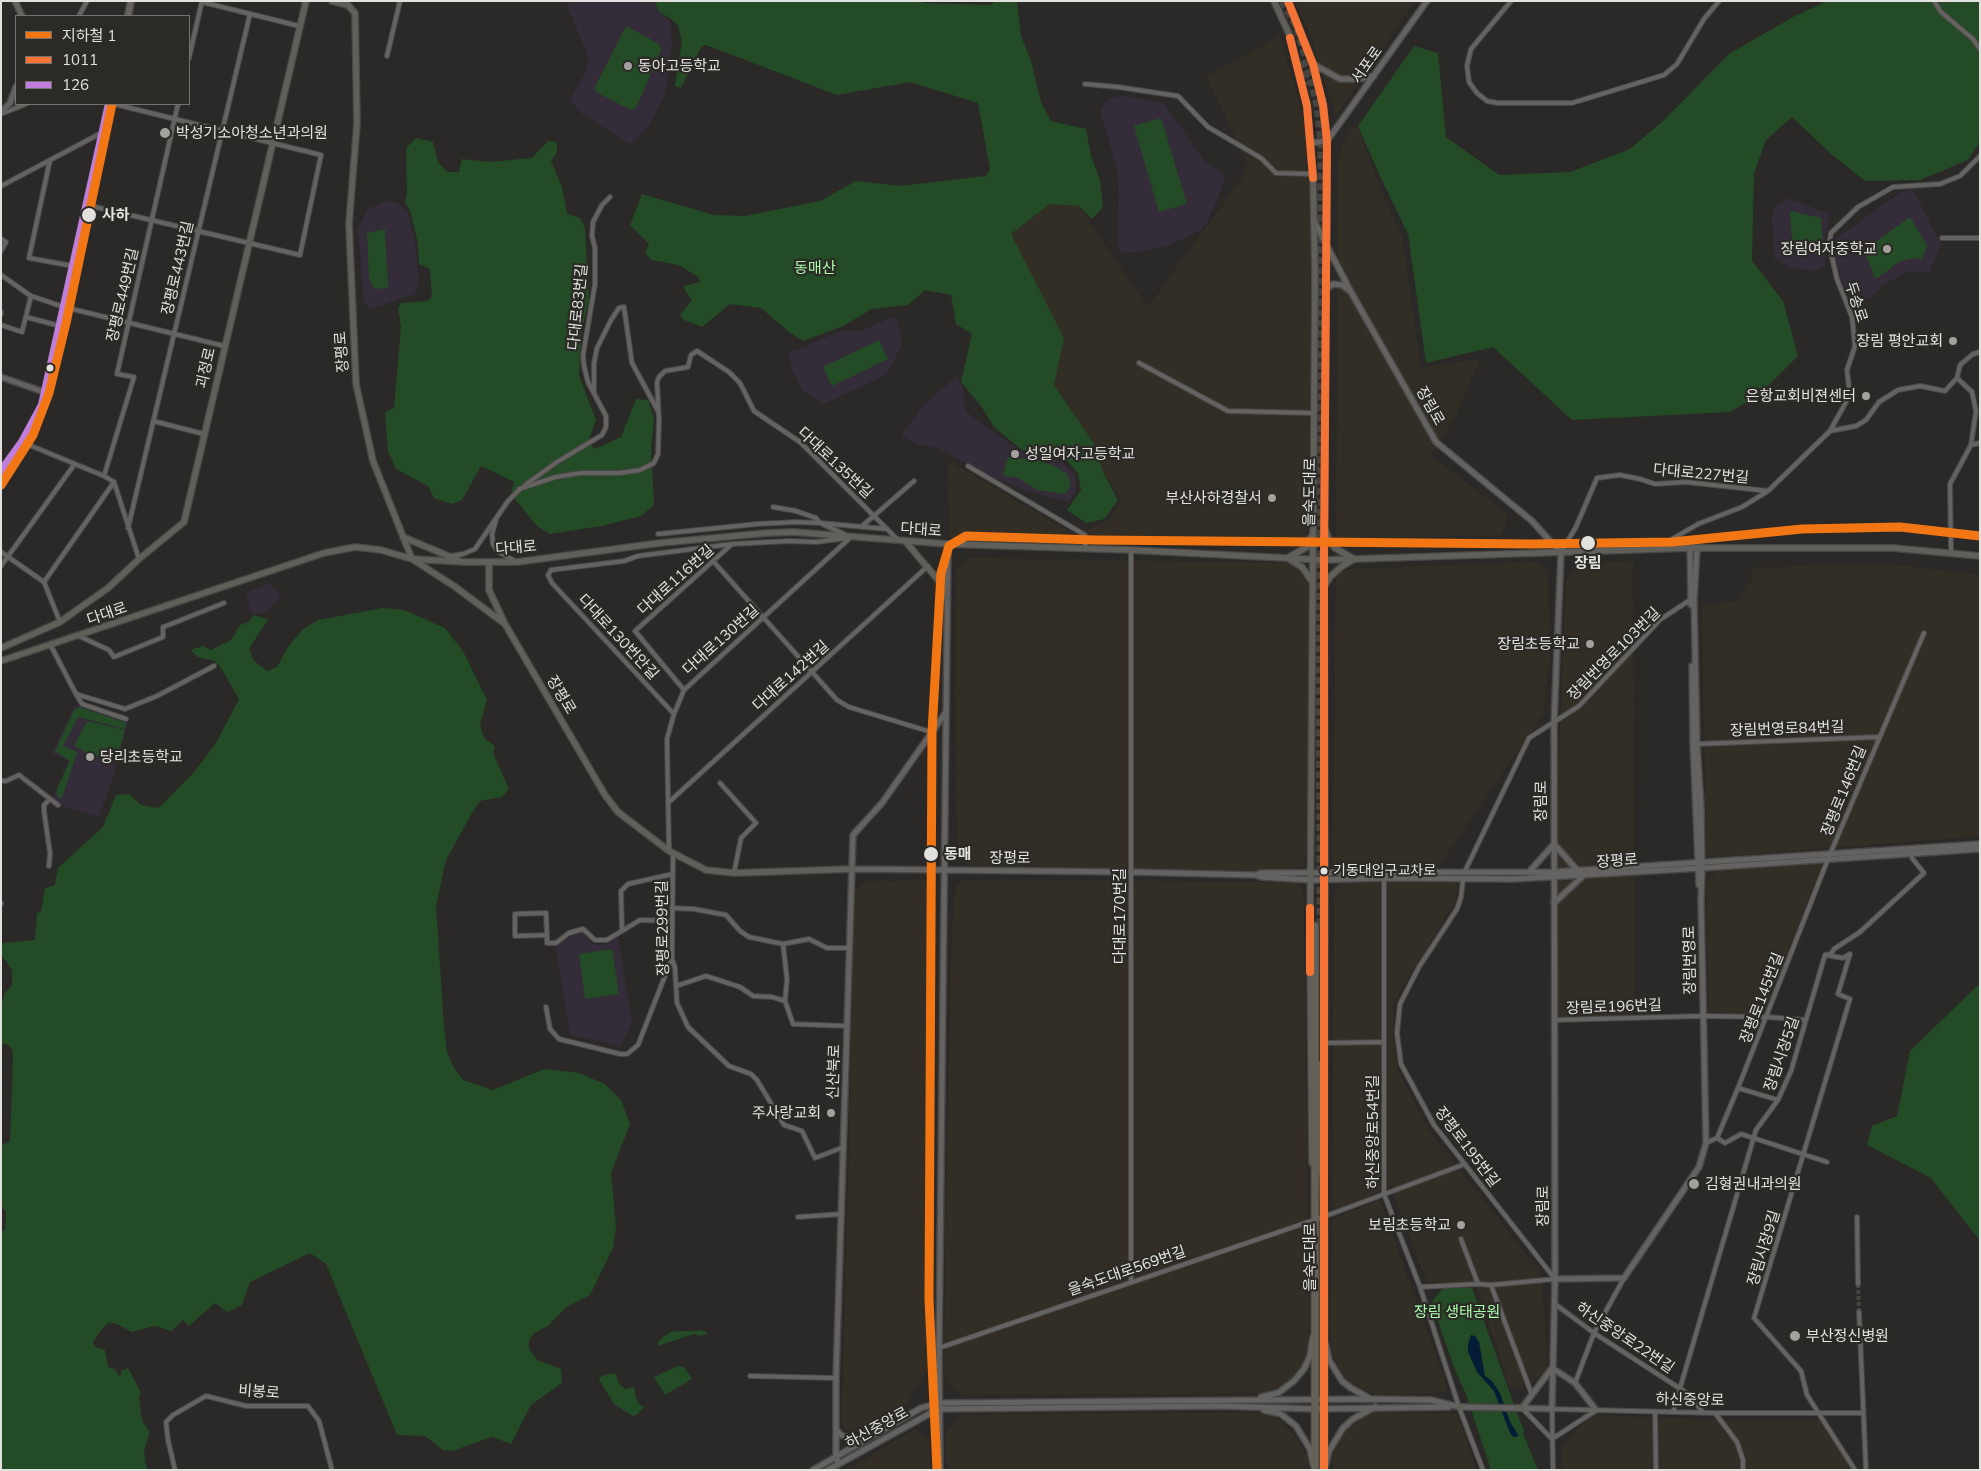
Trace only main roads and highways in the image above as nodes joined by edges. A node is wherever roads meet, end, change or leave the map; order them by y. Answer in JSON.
{"nodes":[{"id":1,"x":131,"y":1,"type":"edge"},
{"id":2,"x":306,"y":1,"type":"edge"},
{"id":3,"x":332,"y":1,"type":"edge"},
{"id":4,"x":1274,"y":1,"type":"edge"},
{"id":5,"x":1288,"y":1,"type":"edge"},
{"id":6,"x":128,"y":15,"type":"edge"},
{"id":7,"x":109,"y":105,"type":"edge"},
{"id":8,"x":1,"y":471,"type":"edge"},
{"id":9,"x":1324,"y":526,"type":"junction"},
{"id":10,"x":1312,"y":535,"type":"junction"},
{"id":11,"x":403,"y":537,"type":"junction"},
{"id":12,"x":902,"y":541,"type":"junction"},
{"id":13,"x":1980,"y":556,"type":"edge"},
{"id":14,"x":1287,"y":558,"type":"junction"},
{"id":15,"x":412,"y":559,"type":"junction"},
{"id":16,"x":1312,"y":559,"type":"junction"},
{"id":17,"x":1354,"y":559,"type":"junction"},
{"id":18,"x":1324,"y":560,"type":"junction"},
{"id":19,"x":465,"y":562,"type":"junction"},
{"id":20,"x":489,"y":563,"type":"junction"},
{"id":21,"x":1312,"y":581,"type":"junction"},
{"id":22,"x":1324,"y":588,"type":"junction"},
{"id":23,"x":947,"y":599,"type":"road end"},
{"id":24,"x":504,"y":624,"type":"junction"},
{"id":25,"x":1,"y":648,"type":"edge"},
{"id":26,"x":1,"y":661,"type":"edge"},
{"id":27,"x":852,"y":870,"type":"road end"},
{"id":28,"x":1318,"y":926,"type":"tunnel mouth"},
{"id":29,"x":1319,"y":1178,"type":"junction"},
{"id":30,"x":1320,"y":1218,"type":"junction"},
{"id":31,"x":1315,"y":1470,"type":"edge"},
{"id":32,"x":1325,"y":1470,"type":"edge"}],
"edges":[{"from":1,"to":6,"type":"main road"},
{"from":2,"to":25,"type":"main road","name":"괴정로"},
{"from":3,"to":11,"type":"main road","name":"장평로"},
{"from":4,"to":10,"type":"main road","name":"을숙도대로"},
{"from":5,"to":9,"type":"main road","name":"을숙도대로"},
{"from":7,"to":8,"type":"main road"},
{"from":9,"to":17,"type":"main road"},
{"from":9,"to":18,"type":"main road","name":"을숙도대로"},
{"from":10,"to":14,"type":"main road"},
{"from":10,"to":16,"type":"main road","name":"을숙도대로"},
{"from":11,"to":15,"type":"main road","name":"장평로"},
{"from":11,"to":19,"type":"main road"},
{"from":12,"to":14,"type":"main road","name":"다대로"},
{"from":12,"to":20,"type":"main road","name":"다대로"},
{"from":12,"to":23,"type":"main road"},
{"from":13,"to":17,"type":"main road","name":"다대로"},
{"from":14,"to":16,"type":"main road","name":"다대로"},
{"from":14,"to":21,"type":"main road"},
{"from":15,"to":19,"type":"main road","name":"다대로"},
{"from":15,"to":24,"type":"main road","name":"장평로"},
{"from":15,"to":26,"type":"main road","name":"다대로"},
{"from":16,"to":18,"type":"main road","name":"다대로"},
{"from":16,"to":21,"type":"main road","name":"을숙도대로"},
{"from":17,"to":18,"type":"main road","name":"다대로"},
{"from":17,"to":22,"type":"main road"},
{"from":18,"to":22,"type":"main road","name":"을숙도대로"},
{"from":19,"to":20,"type":"main road","name":"다대로"},
{"from":20,"to":24,"type":"main road"},
{"from":21,"to":29,"type":"main road","name":"을숙도대로"},
{"from":22,"to":29,"type":"main road","name":"을숙도대로"},
{"from":24,"to":27,"type":"main road","name":"장평로"},
{"from":28,"to":29,"type":"highway"},
{"from":29,"to":30,"type":"highway","name":"을숙도대로"},
{"from":30,"to":31,"type":"highway","name":"을숙도대로"},
{"from":30,"to":32,"type":"highway","name":"을숙도대로"}]}
